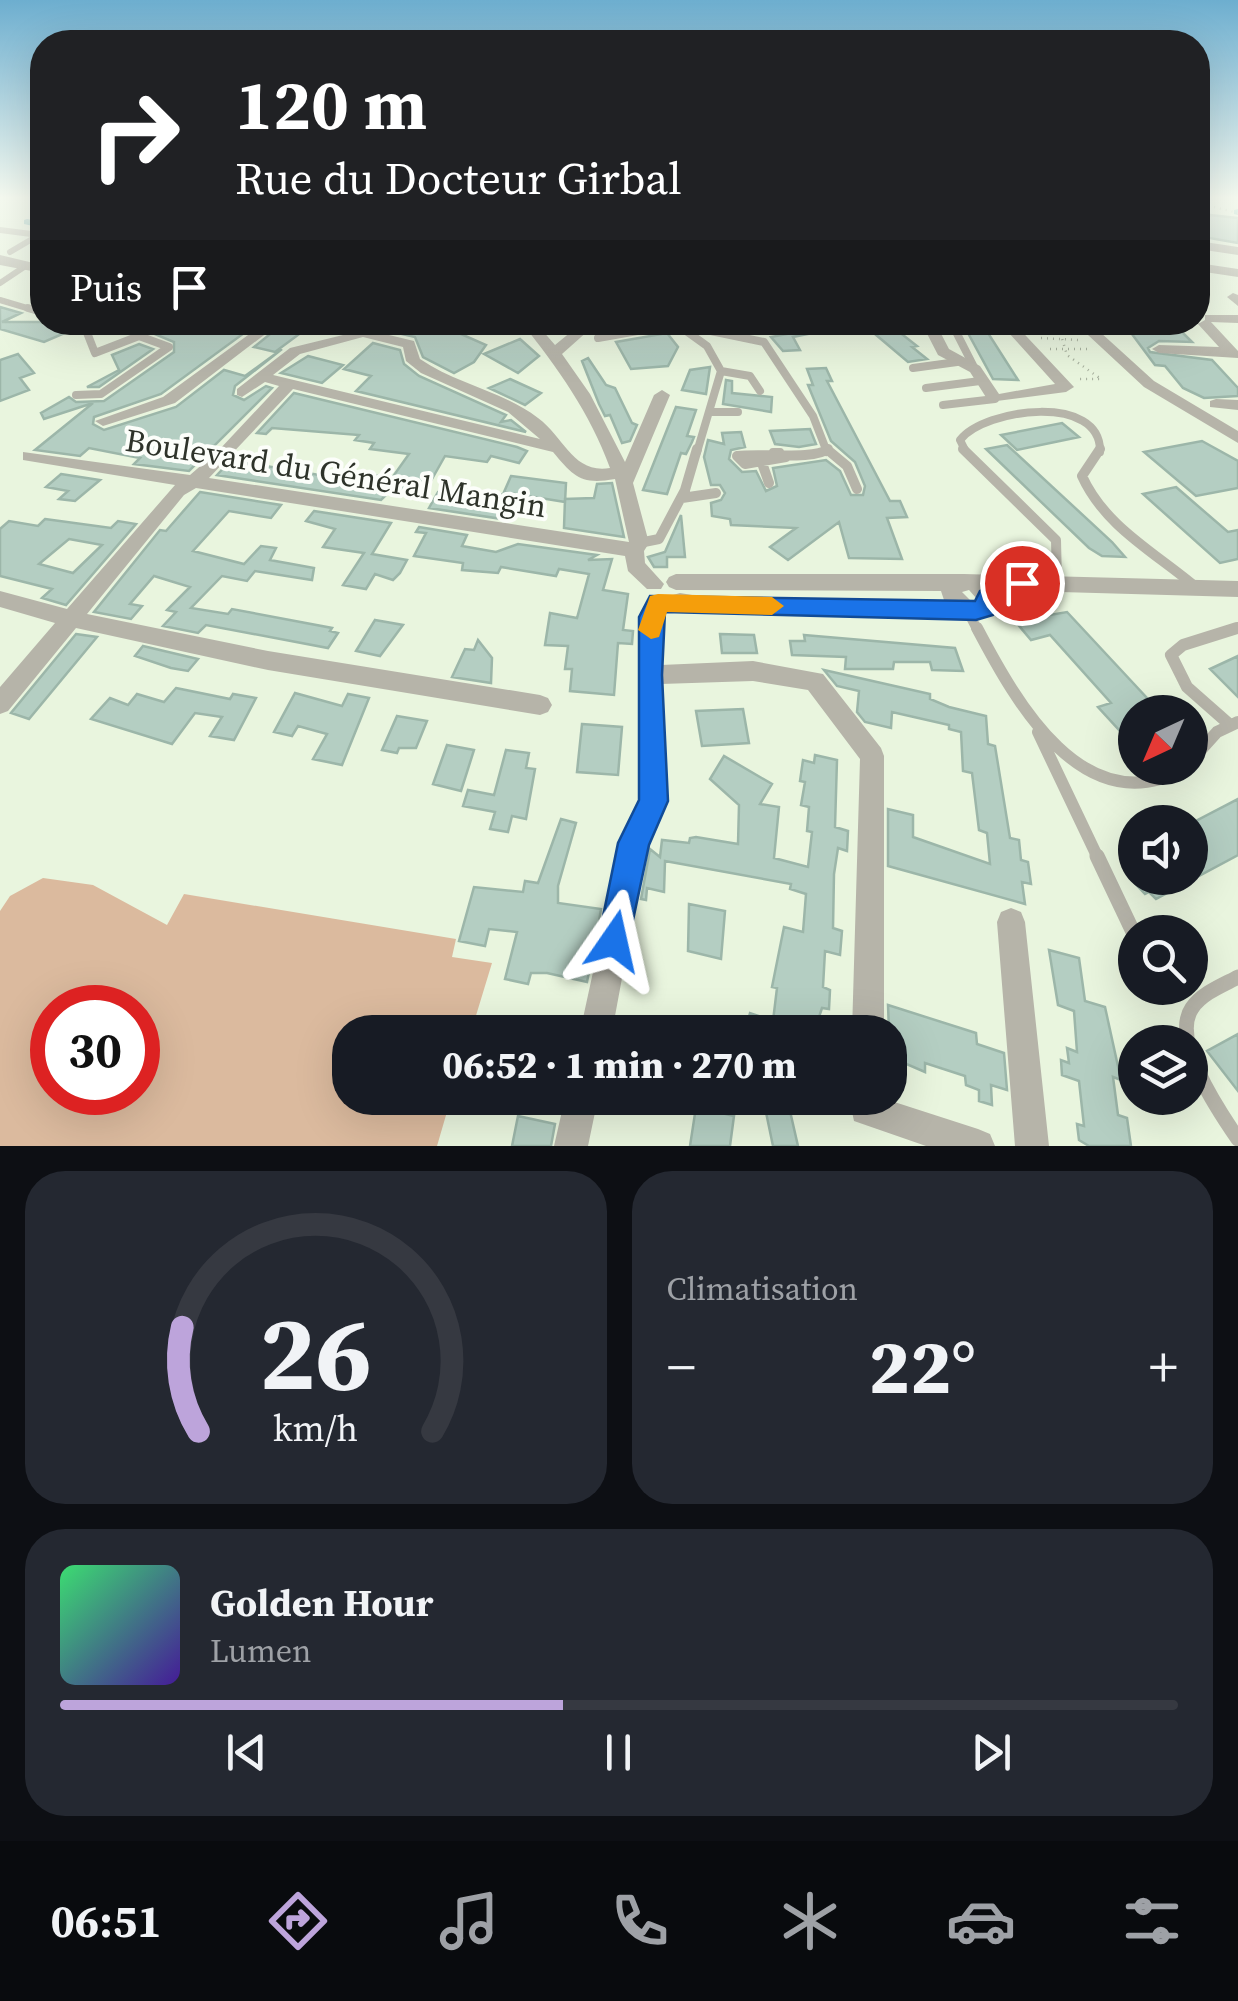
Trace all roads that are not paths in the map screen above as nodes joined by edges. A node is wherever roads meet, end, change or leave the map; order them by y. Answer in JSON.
{"nodes":[{"id":1,"x":5,"y":257,"type":"edge"},
{"id":2,"x":30,"y":262,"type":"edge"},
{"id":3,"x":30,"y":268,"type":"edge"},
{"id":4,"x":1210,"y":269,"type":"edge"},
{"id":5,"x":1238,"y":274,"type":"edge"},
{"id":6,"x":0,"y":283,"type":"edge"},
{"id":7,"x":0,"y":300,"type":"edge"},
{"id":8,"x":30,"y":309,"type":"edge"},
{"id":9,"x":1238,"y":319,"type":"edge"},
{"id":10,"x":1210,"y":320,"type":"edge"},
{"id":11,"x":1210,"y":329,"type":"edge"},
{"id":12,"x":88,"y":335,"type":"edge"},
{"id":13,"x":257,"y":335,"type":"edge"},
{"id":14,"x":358,"y":335,"type":"joint"},
{"id":15,"x":541,"y":335,"type":"edge"},
{"id":16,"x":586,"y":335,"type":"edge"},
{"id":17,"x":691,"y":335,"type":"edge"},
{"id":18,"x":731,"y":335,"type":"edge"},
{"id":19,"x":933,"y":335,"type":"edge"},
{"id":20,"x":957,"y":335,"type":"edge"},
{"id":21,"x":1017,"y":335,"type":"edge"},
{"id":22,"x":1097,"y":335,"type":"edge"},
{"id":23,"x":1159,"y":349,"type":"dead end"},
{"id":24,"x":557,"y":350,"type":"junction"},
{"id":25,"x":1235,"y":356,"type":"edge"},
{"id":26,"x":957,"y":362,"type":"junction"},
{"id":27,"x":913,"y":368,"type":"dead end"},
{"id":28,"x":722,"y":371,"type":"junction"},
{"id":29,"x":977,"y":375,"type":"junction"},
{"id":30,"x":263,"y":376,"type":"junction"},
{"id":31,"x":292,"y":382,"type":"junction"},
{"id":32,"x":926,"y":388,"type":"dead end"},
{"id":33,"x":760,"y":391,"type":"dead end"},
{"id":34,"x":242,"y":392,"type":"dead end"},
{"id":35,"x":76,"y":395,"type":"dead end"},
{"id":36,"x":662,"y":395,"type":"dead end"},
{"id":37,"x":995,"y":398,"type":"junction"},
{"id":38,"x":942,"y":404,"type":"dead end"},
{"id":39,"x":1238,"y":405,"type":"edge"},
{"id":40,"x":712,"y":412,"type":"junction"},
{"id":41,"x":738,"y":412,"type":"dead end"},
{"id":42,"x":1214,"y":412,"type":"junction"},
{"id":43,"x":103,"y":422,"type":"dead end"},
{"id":44,"x":1238,"y":441,"type":"edge"},
{"id":45,"x":558,"y":448,"type":"junction"},
{"id":46,"x":828,"y":451,"type":"junction"},
{"id":47,"x":29,"y":456,"type":"dead end"},
{"id":48,"x":786,"y":457,"type":"junction"},
{"id":49,"x":762,"y":463,"type":"junction"},
{"id":50,"x":621,"y":479,"type":"junction"},
{"id":51,"x":196,"y":481,"type":"junction"},
{"id":52,"x":768,"y":483,"type":"dead end"},
{"id":53,"x":857,"y":488,"type":"dead end"},
{"id":54,"x":716,"y":493,"type":"dead end"},
{"id":55,"x":682,"y":498,"type":"junction"},
{"id":56,"x":636,"y":546,"type":"junction"},
{"id":57,"x":1057,"y":581,"type":"junction"},
{"id":58,"x":1198,"y":588,"type":"junction"},
{"id":59,"x":1238,"y":589,"type":"edge"},
{"id":60,"x":667,"y":592,"type":"junction"},
{"id":61,"x":973,"y":598,"type":"junction"},
{"id":62,"x":0,"y":599,"type":"edge"},
{"id":63,"x":71,"y":620,"type":"junction"},
{"id":64,"x":1238,"y":628,"type":"edge"},
{"id":65,"x":983,"y":637,"type":"junction"},
{"id":66,"x":649,"y":682,"type":"junction"},
{"id":67,"x":0,"y":704,"type":"edge"},
{"id":68,"x":540,"y":705,"type":"dead end"},
{"id":69,"x":1234,"y":723,"type":"edge"},
{"id":70,"x":1036,"y":727,"type":"junction"},
{"id":71,"x":1208,"y":740,"type":"edge"},
{"id":72,"x":1118,"y":779,"type":"edge"},
{"id":73,"x":1125,"y":915,"type":"edge"},
{"id":74,"x":1011,"y":922,"type":"dead end"},
{"id":75,"x":1238,"y":977,"type":"edge"},
{"id":76,"x":599,"y":1015,"type":"edge"},
{"id":77,"x":868,"y":1015,"type":"edge"},
{"id":78,"x":578,"y":1115,"type":"edge"},
{"id":79,"x":884,"y":1115,"type":"edge"},
{"id":80,"x":1238,"y":1139,"type":"edge"},
{"id":81,"x":571,"y":1146,"type":"edge"},
{"id":82,"x":978,"y":1146,"type":"edge"},
{"id":83,"x":1032,"y":1146,"type":"edge"}],
"edges":[{"from":1,"to":2,"type":"street"},
{"from":3,"to":6,"type":"lane"},
{"from":4,"to":5,"type":"street"},
{"from":7,"to":8,"type":"lane"},
{"from":9,"to":10,"type":"street"},
{"from":11,"to":25,"type":"street"},
{"from":12,"to":35,"type":"lane"},
{"from":13,"to":43,"type":"street"},
{"from":14,"to":30,"type":"street"},
{"from":14,"to":45,"type":"street"},
{"from":15,"to":24,"type":"street"},
{"from":16,"to":24,"type":"street"},
{"from":17,"to":28,"type":"lane"},
{"from":18,"to":46,"type":"lane"},
{"from":19,"to":26,"type":"street"},
{"from":20,"to":29,"type":"lane"},
{"from":21,"to":37,"type":"street"},
{"from":22,"to":42,"type":"street"},
{"from":23,"to":25,"type":"street"},
{"from":24,"to":50,"type":"street"},
{"from":26,"to":27,"type":"lane"},
{"from":26,"to":29,"type":"street"},
{"from":28,"to":33,"type":"lane"},
{"from":28,"to":40,"type":"lane"},
{"from":29,"to":32,"type":"lane"},
{"from":29,"to":37,"type":"street"},
{"from":30,"to":31,"type":"street"},
{"from":30,"to":34,"type":"street"},
{"from":31,"to":45,"type":"street"},
{"from":31,"to":51,"type":"street"},
{"from":36,"to":50,"type":"street"},
{"from":37,"to":38,"type":"lane"},
{"from":39,"to":42,"type":"street"},
{"from":40,"to":41,"type":"lane"},
{"from":40,"to":55,"type":"lane"},
{"from":42,"to":44,"type":"street"},
{"from":45,"to":50,"type":"street"},
{"from":46,"to":48,"type":"lane"},
{"from":46,"to":53,"type":"lane"},
{"from":47,"to":51,"type":"street","name":"Boulevard du Général Mangin"},
{"from":48,"to":49,"type":"lane"},
{"from":48,"to":49,"type":"lane"},
{"from":49,"to":52,"type":"lane"},
{"from":50,"to":56,"type":"street"},
{"from":51,"to":56,"type":"street","name":"Boulevard du Général Mangin"},
{"from":51,"to":63,"type":"street"},
{"from":54,"to":55,"type":"lane"},
{"from":55,"to":56,"type":"lane"},
{"from":56,"to":60,"type":"street"},
{"from":57,"to":58,"type":"street"},
{"from":57,"to":58,"type":"lane"},
{"from":57,"to":61,"type":"street"},
{"from":58,"to":59,"type":"street"},
{"from":60,"to":61,"type":"street"},
{"from":60,"to":66,"type":"street"},
{"from":61,"to":65,"type":"lane"},
{"from":61,"to":65,"type":"lane"},
{"from":62,"to":63,"type":"street"},
{"from":63,"to":67,"type":"street"},
{"from":63,"to":68,"type":"street"},
{"from":64,"to":69,"type":"lane"},
{"from":65,"to":70,"type":"lane"},
{"from":66,"to":76,"type":"street"},
{"from":66,"to":77,"type":"street"},
{"from":69,"to":71,"type":"lane"},
{"from":70,"to":72,"type":"lane"},
{"from":70,"to":73,"type":"lane"},
{"from":74,"to":83,"type":"street"},
{"from":75,"to":80,"type":"lane"},
{"from":78,"to":81,"type":"street"},
{"from":79,"to":82,"type":"street"}]}
